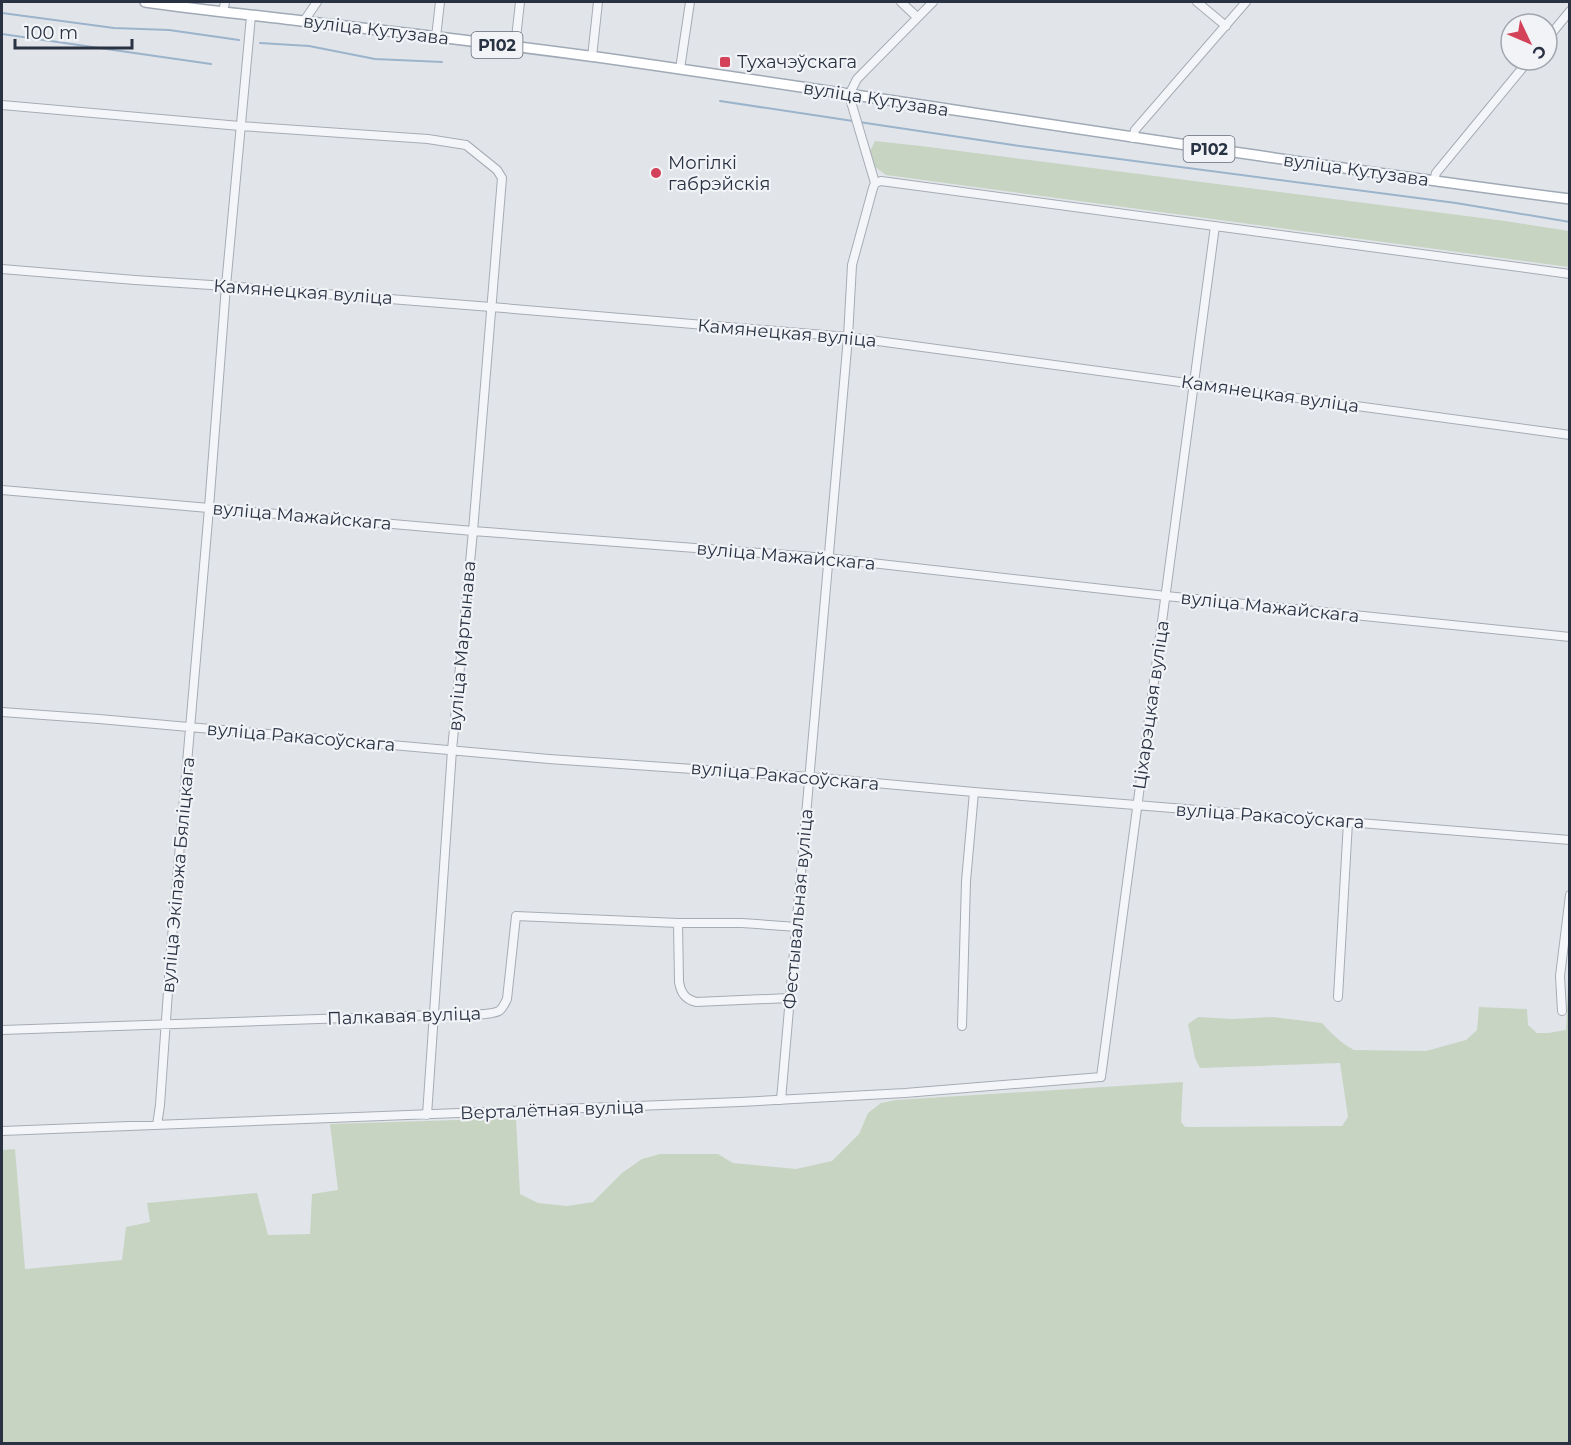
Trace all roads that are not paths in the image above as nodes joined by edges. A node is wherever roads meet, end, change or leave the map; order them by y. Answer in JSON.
{"nodes":[{"id":1,"x":145,"y":2,"type":"edge"},
{"id":2,"x":225,"y":2,"type":"edge"},
{"id":3,"x":317,"y":2,"type":"edge"},
{"id":4,"x":440,"y":2,"type":"edge"},
{"id":5,"x":520,"y":2,"type":"edge"},
{"id":6,"x":598,"y":2,"type":"edge"},
{"id":7,"x":690,"y":2,"type":"edge"},
{"id":8,"x":901,"y":2,"type":"edge"},
{"id":9,"x":933,"y":2,"type":"edge"},
{"id":10,"x":1197,"y":2,"type":"edge"},
{"id":11,"x":1246,"y":2,"type":"edge"},
{"id":12,"x":1569,"y":11,"type":"edge"},
{"id":13,"x":223,"y":12,"type":"junction"},
{"id":14,"x":251,"y":16,"type":"junction"},
{"id":15,"x":917,"y":17,"type":"junction"},
{"id":16,"x":304,"y":21,"type":"junction"},
{"id":17,"x":1559,"y":24,"type":"edge"},
{"id":18,"x":1226,"y":26,"type":"junction"},
{"id":19,"x":436,"y":37,"type":"junction"},
{"id":20,"x":515,"y":47,"type":"junction"},
{"id":21,"x":592,"y":57,"type":"junction"},
{"id":22,"x":680,"y":69,"type":"junction"},
{"id":23,"x":1519,"y":72,"type":"edge"},
{"id":24,"x":849,"y":94,"type":"junction"},
{"id":25,"x":2,"y":105,"type":"edge"},
{"id":26,"x":240,"y":126,"type":"junction"},
{"id":27,"x":1133,"y":138,"type":"junction"},
{"id":28,"x":1434,"y":181,"type":"junction"},
{"id":29,"x":878,"y":182,"type":"junction"},
{"id":30,"x":1569,"y":199,"type":"edge"},
{"id":31,"x":1215,"y":226,"type":"junction"},
{"id":32,"x":2,"y":269,"type":"edge"},
{"id":33,"x":1569,"y":274,"type":"edge"},
{"id":34,"x":226,"y":286,"type":"junction"},
{"id":35,"x":491,"y":307,"type":"junction"},
{"id":36,"x":848,"y":337,"type":"junction"},
{"id":37,"x":1194,"y":384,"type":"junction"},
{"id":38,"x":1569,"y":435,"type":"edge"},
{"id":39,"x":2,"y":490,"type":"edge"},
{"id":40,"x":209,"y":508,"type":"junction"},
{"id":41,"x":473,"y":531,"type":"junction"},
{"id":42,"x":827,"y":558,"type":"junction"},
{"id":43,"x":1166,"y":596,"type":"junction"},
{"id":44,"x":1569,"y":637,"type":"edge"},
{"id":45,"x":2,"y":712,"type":"edge"},
{"id":46,"x":191,"y":727,"type":"junction"},
{"id":47,"x":452,"y":750,"type":"junction"},
{"id":48,"x":809,"y":777,"type":"junction"},
{"id":49,"x":974,"y":792,"type":"junction"},
{"id":50,"x":1138,"y":806,"type":"junction"},
{"id":51,"x":1348,"y":822,"type":"junction"},
{"id":52,"x":1569,"y":840,"type":"edge"},
{"id":53,"x":1569,"y":895,"type":"edge"},
{"id":54,"x":678,"y":923,"type":"junction"},
{"id":55,"x":797,"y":927,"type":"junction"},
{"id":56,"x":1338,"y":997,"type":"dead end"},
{"id":57,"x":790,"y":998,"type":"junction"},
{"id":58,"x":1562,"y":1011,"type":"dead end"},
{"id":59,"x":434,"y":1015,"type":"junction"},
{"id":60,"x":166,"y":1024,"type":"junction"},
{"id":61,"x":962,"y":1026,"type":"dead end"},
{"id":62,"x":2,"y":1030,"type":"edge"},
{"id":63,"x":1101,"y":1077,"type":"joint"},
{"id":64,"x":781,"y":1100,"type":"junction"},
{"id":65,"x":427,"y":1115,"type":"junction"},
{"id":66,"x":157,"y":1125,"type":"junction"},
{"id":67,"x":2,"y":1131,"type":"edge"}],
"edges":[{"from":1,"to":13,"type":"main road","name":"вуліца Кутузава","number":"Р102"},
{"from":2,"to":13,"type":"street"},
{"from":3,"to":16,"type":"street"},
{"from":4,"to":19,"type":"street"},
{"from":5,"to":20,"type":"street"},
{"from":6,"to":21,"type":"street"},
{"from":7,"to":22,"type":"street"},
{"from":8,"to":15,"type":"street"},
{"from":9,"to":15,"type":"street"},
{"from":10,"to":18,"type":"street"},
{"from":11,"to":18,"type":"street"},
{"from":12,"to":17,"type":"street"},
{"from":13,"to":14,"type":"main road","name":"вуліца Кутузава","number":"Р102"},
{"from":14,"to":16,"type":"main road","name":"вуліца Кутузава","number":"Р102"},
{"from":14,"to":26,"type":"street","name":"вуліца Экіпажа Бяліцкага"},
{"from":15,"to":24,"type":"street"},
{"from":16,"to":19,"type":"main road","name":"вуліца Кутузава","number":"Р102"},
{"from":18,"to":27,"type":"street"},
{"from":19,"to":20,"type":"main road","name":"вуліца Кутузава","number":"Р102"},
{"from":20,"to":21,"type":"main road","name":"вуліца Кутузава","number":"Р102"},
{"from":21,"to":22,"type":"main road","name":"вуліца Кутузава","number":"Р102"},
{"from":22,"to":24,"type":"main road","name":"вуліца Кутузава","number":"Р102"},
{"from":23,"to":28,"type":"street"},
{"from":24,"to":27,"type":"main road","name":"вуліца Кутузава","number":"Р102"},
{"from":24,"to":29,"type":"street"},
{"from":25,"to":26,"type":"street"},
{"from":26,"to":34,"type":"street","name":"вуліца Экіпажа Бяліцкага"},
{"from":26,"to":35,"type":"street","name":"вуліца Мартынава"},
{"from":27,"to":28,"type":"main road","name":"вуліца Кутузава","number":"Р102"},
{"from":28,"to":30,"type":"main road","name":"вуліца Кутузава","number":"Р102"},
{"from":29,"to":31,"type":"street"},
{"from":29,"to":36,"type":"street","name":"Фестывальная вуліца"},
{"from":31,"to":33,"type":"street"},
{"from":31,"to":37,"type":"street","name":"Ціхарэцкая вуліца"},
{"from":32,"to":34,"type":"street","name":"Камянецкая вуліца"},
{"from":34,"to":35,"type":"street","name":"Камянецкая вуліца"},
{"from":34,"to":40,"type":"street","name":"вуліца Экіпажа Бяліцкага"},
{"from":35,"to":36,"type":"street","name":"Камянецкая вуліца"},
{"from":35,"to":41,"type":"street","name":"вуліца Мартынава"},
{"from":36,"to":37,"type":"street","name":"Камянецкая вуліца"},
{"from":36,"to":42,"type":"street","name":"Фестывальная вуліца"},
{"from":37,"to":38,"type":"street","name":"Камянецкая вуліца"},
{"from":37,"to":43,"type":"street","name":"Ціхарэцкая вуліца"},
{"from":39,"to":40,"type":"street","name":"вуліца Мажайскага"},
{"from":40,"to":41,"type":"street","name":"вуліца Мажайскага"},
{"from":40,"to":46,"type":"street","name":"вуліца Экіпажа Бяліцкага"},
{"from":41,"to":42,"type":"street","name":"вуліца Мажайскага"},
{"from":41,"to":47,"type":"street","name":"вуліца Мартынава"},
{"from":42,"to":43,"type":"street","name":"вуліца Мажайскага"},
{"from":42,"to":48,"type":"street","name":"Фестывальная вуліца"},
{"from":43,"to":44,"type":"street","name":"вуліца Мажайскага"},
{"from":43,"to":50,"type":"street","name":"Ціхарэцкая вуліца"},
{"from":45,"to":46,"type":"street","name":"вуліца Ракасоўскага"},
{"from":46,"to":47,"type":"street","name":"вуліца Ракасоўскага"},
{"from":46,"to":60,"type":"street","name":"вуліца Экіпажа Бяліцкага"},
{"from":47,"to":48,"type":"street","name":"вуліца Ракасоўскага"},
{"from":47,"to":59,"type":"street","name":"вуліца Мартынава"},
{"from":48,"to":49,"type":"street","name":"вуліца Ракасоўскага"},
{"from":48,"to":55,"type":"street","name":"Фестывальная вуліца"},
{"from":49,"to":50,"type":"street","name":"вуліца Ракасоўскага"},
{"from":49,"to":61,"type":"street"},
{"from":50,"to":51,"type":"street","name":"вуліца Ракасоўскага"},
{"from":50,"to":63,"type":"street","name":"Ціхарэцкая вуліца"},
{"from":51,"to":52,"type":"street","name":"вуліца Ракасоўскага"},
{"from":51,"to":56,"type":"street"},
{"from":53,"to":58,"type":"street"},
{"from":54,"to":55,"type":"street","name":"Палкавая вуліца"},
{"from":54,"to":57,"type":"street"},
{"from":54,"to":59,"type":"street","name":"Палкавая вуліца"},
{"from":55,"to":57,"type":"street","name":"Фестывальная вуліца"},
{"from":57,"to":64,"type":"street","name":"Фестывальная вуліца"},
{"from":59,"to":60,"type":"street","name":"Палкавая вуліца"},
{"from":59,"to":65,"type":"street","name":"вуліца Мартынава"},
{"from":60,"to":62,"type":"street","name":"Палкавая вуліца"},
{"from":60,"to":66,"type":"street","name":"вуліца Экіпажа Бяліцкага"},
{"from":63,"to":64,"type":"street","name":"Верталётная вуліца"},
{"from":64,"to":65,"type":"street","name":"Верталётная вуліца"},
{"from":65,"to":66,"type":"street","name":"Верталётная вуліца"},
{"from":66,"to":67,"type":"street","name":"Верталётная вуліца"}]}
